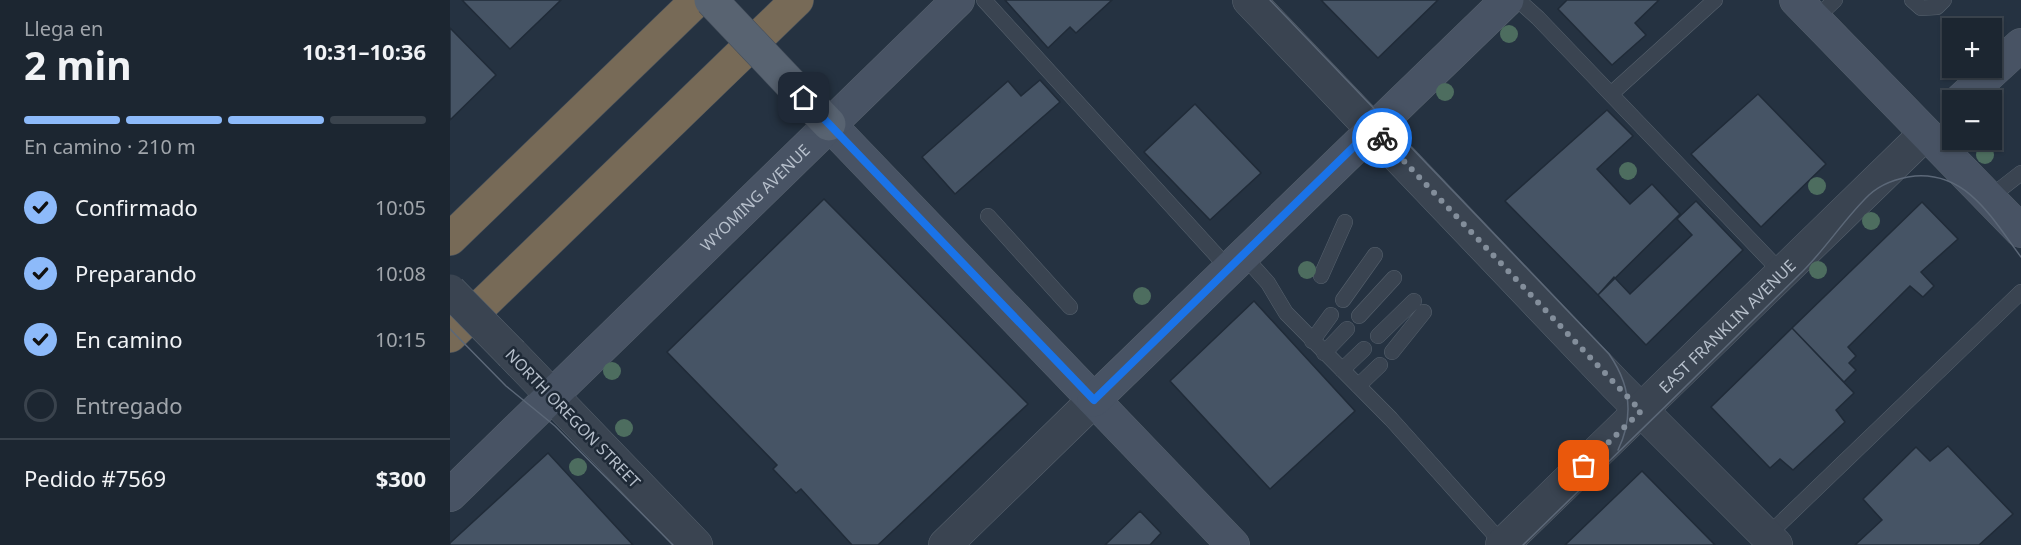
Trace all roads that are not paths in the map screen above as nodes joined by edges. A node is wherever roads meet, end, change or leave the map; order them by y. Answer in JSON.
{"nodes":[{"id":1,"x":697,"y":0,"type":"edge"},
{"id":2,"x":711,"y":0,"type":"edge"},
{"id":3,"x":797,"y":0,"type":"edge"},
{"id":4,"x":958,"y":0,"type":"edge"},
{"id":5,"x":984,"y":0,"type":"edge"},
{"id":6,"x":1249,"y":0,"type":"edge"},
{"id":7,"x":1507,"y":0,"type":"edge"},
{"id":8,"x":1518,"y":0,"type":"edge"},
{"id":9,"x":1715,"y":0,"type":"edge"},
{"id":10,"x":1912,"y":0,"type":"edge"},
{"id":11,"x":1944,"y":0,"type":"edge"},
{"id":12,"x":1815,"y":7,"type":"edge"},
{"id":13,"x":2021,"y":45,"type":"edge"},
{"id":14,"x":1972,"y":90,"type":"edge"},
{"id":15,"x":1611,"y":94,"type":"junction"},
{"id":16,"x":1942,"y":118,"type":"edge"},
{"id":17,"x":829,"y":124,"type":"junction"},
{"id":18,"x":1373,"y":128,"type":"junction"},
{"id":19,"x":1925,"y":134,"type":"junction"},
{"id":20,"x":2021,"y":173,"type":"edge"},
{"id":21,"x":1989,"y":198,"type":"junction"},
{"id":22,"x":988,"y":216,"type":"dead end"},
{"id":23,"x":1345,"y":222,"type":"dead end"},
{"id":24,"x":2021,"y":231,"type":"edge"},
{"id":25,"x":450,"y":239,"type":"edge"},
{"id":26,"x":1375,"y":255,"type":"dead end"},
{"id":27,"x":1236,"y":261,"type":"junction"},
{"id":28,"x":1782,"y":273,"type":"junction"},
{"id":29,"x":1321,"y":276,"type":"dead end"},
{"id":30,"x":1394,"y":278,"type":"dead end"},
{"id":31,"x":450,"y":291,"type":"edge"},
{"id":32,"x":2021,"y":292,"type":"edge"},
{"id":33,"x":1343,"y":300,"type":"dead end"},
{"id":34,"x":1070,"y":307,"type":"dead end"},
{"id":35,"x":1331,"y":315,"type":"dead end"},
{"id":36,"x":1359,"y":316,"type":"dead end"},
{"id":37,"x":1347,"y":329,"type":"dead end"},
{"id":38,"x":450,"y":336,"type":"edge"},
{"id":39,"x":1378,"y":336,"type":"dead end"},
{"id":40,"x":1312,"y":341,"type":"junction"},
{"id":41,"x":1364,"y":349,"type":"dead end"},
{"id":42,"x":1392,"y":352,"type":"dead end"},
{"id":43,"x":1324,"y":353,"type":"junction"},
{"id":44,"x":1380,"y":365,"type":"dead end"},
{"id":45,"x":1342,"y":370,"type":"junction"},
{"id":46,"x":1358,"y":386,"type":"junction"},
{"id":47,"x":552,"y":396,"type":"junction"},
{"id":48,"x":1094,"y":400,"type":"junction"},
{"id":49,"x":1641,"y":411,"type":"junction"},
{"id":50,"x":450,"y":495,"type":"edge"},
{"id":51,"x":1772,"y":540,"type":"edge"},
{"id":52,"x":951,"y":543,"type":"edge"},
{"id":53,"x":696,"y":545,"type":"edge"},
{"id":54,"x":1233,"y":545,"type":"edge"},
{"id":55,"x":1502,"y":545,"type":"edge"}],
"edges":[{"from":1,"to":25,"type":"highway"},
{"from":2,"to":17,"type":"main road","bridge":true},
{"from":3,"to":38,"type":"highway"},
{"from":4,"to":17,"type":"main road","name":"WYOMING AVENUE"},
{"from":5,"to":27,"type":"lane"},
{"from":6,"to":18,"type":"street"},
{"from":7,"to":18,"type":"main road"},
{"from":8,"to":15,"type":"lane"},
{"from":9,"to":15,"type":"lane"},
{"from":10,"to":11,"type":"lane"},
{"from":12,"to":19,"type":"main road"},
{"from":13,"to":14,"type":"main road"},
{"from":15,"to":28,"type":"lane"},
{"from":16,"to":19,"type":"main road","name":"EAST FRANKLIN AVENUE"},
{"from":17,"to":47,"type":"main road","name":"WYOMING AVENUE"},
{"from":17,"to":48,"type":"main road"},
{"from":18,"to":27,"type":"main road"},
{"from":18,"to":49,"type":"street"},
{"from":19,"to":21,"type":"main road"},
{"from":19,"to":28,"type":"street","name":"EAST FRANKLIN AVENUE"},
{"from":20,"to":21,"type":"lane"},
{"from":21,"to":24,"type":"main road"},
{"from":22,"to":34,"type":"lane"},
{"from":23,"to":29,"type":"lane"},
{"from":26,"to":33,"type":"lane"},
{"from":27,"to":40,"type":"lane"},
{"from":27,"to":48,"type":"main road"},
{"from":28,"to":49,"type":"street","name":"EAST FRANKLIN AVENUE"},
{"from":30,"to":36,"type":"lane"},
{"from":31,"to":47,"type":"street","name":"NORTH OREGON STREET","bridge":true},
{"from":32,"to":51,"type":"lane"},
{"from":35,"to":40,"type":"lane"},
{"from":37,"to":43,"type":"lane"},
{"from":39,"to":42,"type":"lane"},
{"from":40,"to":43,"type":"lane"},
{"from":41,"to":45,"type":"lane"},
{"from":43,"to":45,"type":"lane"},
{"from":44,"to":46,"type":"lane"},
{"from":45,"to":46,"type":"lane"},
{"from":46,"to":55,"type":"lane"},
{"from":47,"to":50,"type":"main road","name":"WYOMING AVENUE"},
{"from":47,"to":53,"type":"street","name":"NORTH OREGON STREET"},
{"from":48,"to":52,"type":"street"},
{"from":48,"to":54,"type":"main road"},
{"from":49,"to":51,"type":"street"},
{"from":49,"to":55,"type":"street","name":"EAST FRANKLIN AVENUE"}]}
